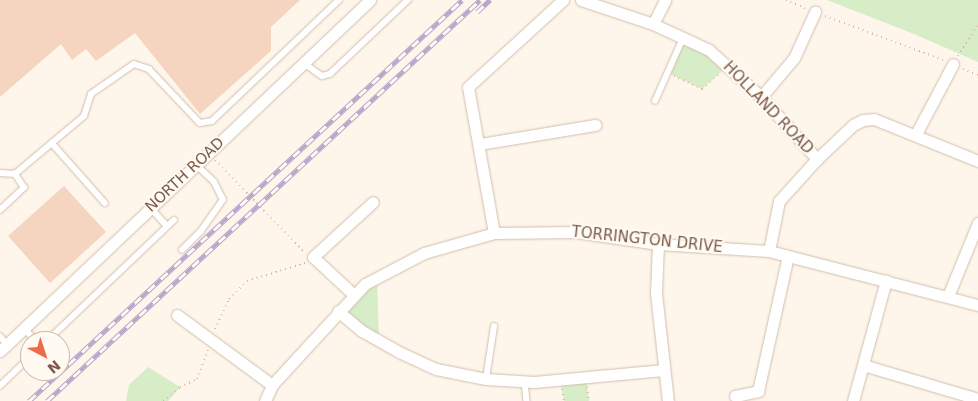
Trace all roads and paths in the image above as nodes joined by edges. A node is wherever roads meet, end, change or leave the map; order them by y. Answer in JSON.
{"nodes":[{"id":1,"x":339,"y":0,"type":"edge"},
{"id":2,"x":370,"y":0,"type":"edge"},
{"id":3,"x":408,"y":0,"type":"edge"},
{"id":4,"x":563,"y":0,"type":"edge"},
{"id":5,"x":581,"y":0,"type":"edge"},
{"id":6,"x":665,"y":0,"type":"edge"},
{"id":7,"x":786,"y":0,"type":"edge"},
{"id":8,"x":815,"y":12,"type":"junction"},
{"id":9,"x":654,"y":24,"type":"junction"},
{"id":10,"x":978,"y":24,"type":"edge"},
{"id":11,"x":683,"y":38,"type":"junction"},
{"id":12,"x":304,"y":62,"type":"junction"},
{"id":13,"x":953,"y":64,"type":"junction"},
{"id":14,"x":729,"y":65,"type":"junction"},
{"id":15,"x":668,"y":72,"type":"junction"},
{"id":16,"x":978,"y":75,"type":"edge"},
{"id":17,"x":762,"y":97,"type":"junction"},
{"id":18,"x":655,"y":101,"type":"dead end"},
{"id":19,"x":595,"y":125,"type":"dead end"},
{"id":20,"x":916,"y":134,"type":"junction"},
{"id":21,"x":52,"y":142,"type":"junction"},
{"id":22,"x":480,"y":144,"type":"junction"},
{"id":23,"x":817,"y":159,"type":"junction"},
{"id":24,"x":978,"y":161,"type":"edge"},
{"id":25,"x":196,"y":165,"type":"junction"},
{"id":26,"x":223,"y":167,"type":"dead end"},
{"id":27,"x":0,"y":173,"type":"edge"},
{"id":28,"x":15,"y":174,"type":"junction"},
{"id":29,"x":373,"y":202,"type":"dead end"},
{"id":30,"x":105,"y":203,"type":"dead end"},
{"id":31,"x":151,"y":208,"type":"junction"},
{"id":32,"x":0,"y":210,"type":"edge"},
{"id":33,"x":174,"y":220,"type":"dead end"},
{"id":34,"x":978,"y":223,"type":"edge"},
{"id":35,"x":167,"y":226,"type":"junction"},
{"id":36,"x":494,"y":233,"type":"junction"},
{"id":37,"x":658,"y":244,"type":"junction"},
{"id":38,"x":182,"y":250,"type":"dead end"},
{"id":39,"x":769,"y":251,"type":"junction"},
{"id":40,"x":788,"y":256,"type":"junction"},
{"id":41,"x":312,"y":258,"type":"junction"},
{"id":42,"x":886,"y":280,"type":"junction"},
{"id":43,"x":353,"y":294,"type":"junction"},
{"id":44,"x":948,"y":296,"type":"junction"},
{"id":45,"x":978,"y":305,"type":"edge"},
{"id":46,"x":338,"y":311,"type":"junction"},
{"id":47,"x":177,"y":316,"type":"dead end"},
{"id":48,"x":494,"y":327,"type":"dead end"},
{"id":49,"x":24,"y":328,"type":"junction"},
{"id":50,"x":27,"y":331,"type":"edge"},
{"id":51,"x":57,"y":331,"type":"edge"},
{"id":52,"x":212,"y":341,"type":"junction"},
{"id":53,"x":2,"y":343,"type":"edge"},
{"id":54,"x":863,"y":365,"type":"junction"},
{"id":55,"x":20,"y":367,"type":"edge"},
{"id":56,"x":663,"y":370,"type":"junction"},
{"id":57,"x":586,"y":377,"type":"junction"},
{"id":58,"x":486,"y":379,"type":"junction"},
{"id":59,"x":525,"y":382,"type":"junction"},
{"id":60,"x":272,"y":385,"type":"junction"},
{"id":61,"x":0,"y":386,"type":"edge"},
{"id":62,"x":735,"y":396,"type":"dead end"},
{"id":63,"x":978,"y":400,"type":"edge"},
{"id":64,"x":163,"y":401,"type":"edge"},
{"id":65,"x":265,"y":401,"type":"edge"},
{"id":66,"x":526,"y":401,"type":"edge"},
{"id":67,"x":590,"y":401,"type":"edge"},
{"id":68,"x":668,"y":401,"type":"edge"},
{"id":69,"x":853,"y":401,"type":"edge"}],
"edges":[{"from":1,"to":21,"type":"lane"},
{"from":2,"to":12,"type":"street","name":"NORTH ROAD"},
{"from":3,"to":12,"type":"lane"},
{"from":4,"to":22,"type":"street"},
{"from":5,"to":9,"type":"street","name":"HOLLAND ROAD"},
{"from":6,"to":9,"type":"street"},
{"from":7,"to":8,"type":"path"},
{"from":8,"to":13,"type":"path"},
{"from":8,"to":17,"type":"street"},
{"from":9,"to":11,"type":"street","name":"HOLLAND ROAD"},
{"from":10,"to":13,"type":"path"},
{"from":11,"to":14,"type":"street","name":"HOLLAND ROAD"},
{"from":11,"to":15,"type":"lane"},
{"from":12,"to":25,"type":"street","name":"NORTH ROAD"},
{"from":13,"to":16,"type":"path"},
{"from":13,"to":20,"type":"street"},
{"from":14,"to":15,"type":"path"},
{"from":14,"to":17,"type":"street","name":"HOLLAND ROAD"},
{"from":15,"to":18,"type":"lane"},
{"from":17,"to":23,"type":"street","name":"HOLLAND ROAD"},
{"from":19,"to":22,"type":"street"},
{"from":20,"to":23,"type":"street"},
{"from":20,"to":24,"type":"street"},
{"from":21,"to":28,"type":"lane"},
{"from":21,"to":30,"type":"lane"},
{"from":22,"to":36,"type":"street"},
{"from":23,"to":39,"type":"street"},
{"from":25,"to":31,"type":"street","name":"NORTH ROAD"},
{"from":25,"to":38,"type":"lane"},
{"from":26,"to":41,"type":"path"},
{"from":27,"to":28,"type":"lane"},
{"from":28,"to":32,"type":"lane"},
{"from":29,"to":41,"type":"street"},
{"from":31,"to":35,"type":"lane"},
{"from":31,"to":49,"type":"street","name":"NORTH ROAD"},
{"from":33,"to":35,"type":"lane"},
{"from":34,"to":44,"type":"street"},
{"from":35,"to":51,"type":"lane"},
{"from":36,"to":37,"type":"street","name":"TORRINGTON DRIVE"},
{"from":36,"to":43,"type":"street","name":"TORRINGTON DRIVE"},
{"from":37,"to":39,"type":"street","name":"TORRINGTON DRIVE"},
{"from":37,"to":56,"type":"street"},
{"from":39,"to":40,"type":"street","name":"TORRINGTON DRIVE"},
{"from":40,"to":42,"type":"street","name":"TORRINGTON DRIVE"},
{"from":40,"to":62,"type":"street"},
{"from":41,"to":43,"type":"street"},
{"from":41,"to":52,"type":"path"},
{"from":42,"to":44,"type":"street","name":"TORRINGTON DRIVE"},
{"from":42,"to":54,"type":"street"},
{"from":43,"to":46,"type":"street","name":"TORRINGTON DRIVE"},
{"from":44,"to":45,"type":"street","name":"TORRINGTON DRIVE"},
{"from":46,"to":58,"type":"street"},
{"from":46,"to":60,"type":"street","name":"TORRINGTON DRIVE"},
{"from":47,"to":52,"type":"street"},
{"from":48,"to":58,"type":"lane"},
{"from":49,"to":50,"type":"lane"},
{"from":49,"to":53,"type":"street","name":"NORTH ROAD"},
{"from":52,"to":60,"type":"street"},
{"from":52,"to":64,"type":"path"},
{"from":54,"to":63,"type":"street"},
{"from":54,"to":69,"type":"street"},
{"from":55,"to":61,"type":"lane"},
{"from":56,"to":57,"type":"street"},
{"from":56,"to":68,"type":"street"},
{"from":57,"to":59,"type":"street"},
{"from":57,"to":67,"type":"path"},
{"from":58,"to":59,"type":"street"},
{"from":59,"to":66,"type":"lane"},
{"from":60,"to":65,"type":"street","name":"TORRINGTON DRIVE"}]}
